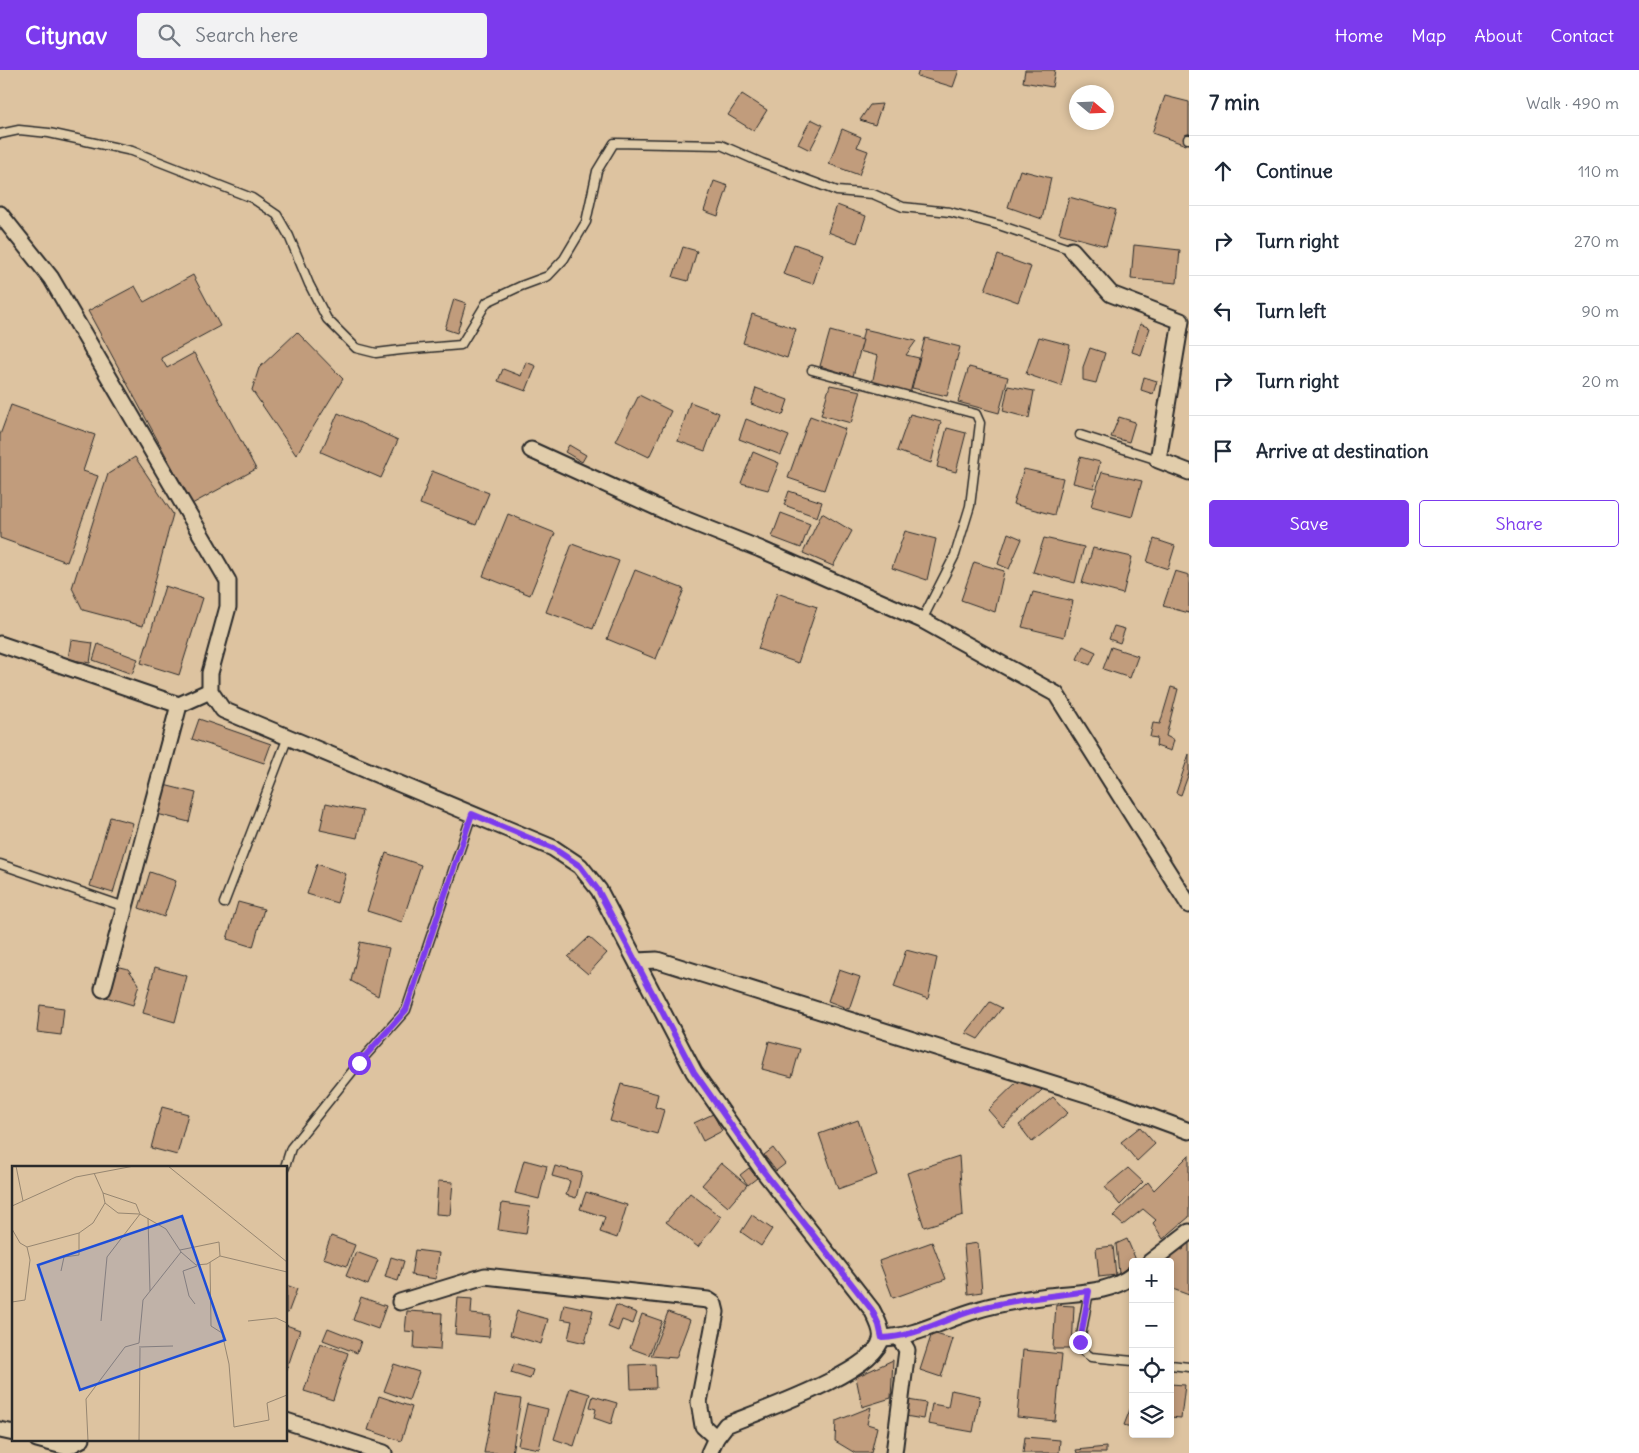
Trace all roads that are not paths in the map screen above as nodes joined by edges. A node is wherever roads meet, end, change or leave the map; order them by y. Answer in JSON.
{"nodes":[{"id":1,"x":0,"y":134,"type":"edge"},
{"id":2,"x":0,"y":214,"type":"edge"},
{"id":3,"x":1072,"y":250,"type":"joint"},
{"id":4,"x":812,"y":370,"type":"dead end"},
{"id":5,"x":1080,"y":435,"type":"dead end"},
{"id":6,"x":531,"y":450,"type":"dead end"},
{"id":7,"x":1158,"y":460,"type":"junction"},
{"id":8,"x":1189,"y":472,"type":"edge"},
{"id":9,"x":922,"y":620,"type":"junction"},
{"id":10,"x":0,"y":644,"type":"edge"},
{"id":11,"x":210,"y":691,"type":"junction"},
{"id":12,"x":178,"y":705,"type":"junction"},
{"id":13,"x":288,"y":738,"type":"junction"},
{"id":14,"x":472,"y":814,"type":"junction"},
{"id":15,"x":0,"y":864,"type":"edge"},
{"id":16,"x":224,"y":902,"type":"dead end"},
{"id":17,"x":1189,"y":905,"type":"edge"},
{"id":18,"x":125,"y":906,"type":"junction"},
{"id":19,"x":637,"y":961,"type":"junction"},
{"id":20,"x":103,"y":989,"type":"dead end"},
{"id":21,"x":1189,"y":1131,"type":"edge"},
{"id":22,"x":285,"y":1166,"type":"edge"},
{"id":23,"x":1189,"y":1232,"type":"edge"},
{"id":24,"x":1155,"y":1258,"type":"edge"},
{"id":25,"x":1129,"y":1278,"type":"edge"},
{"id":26,"x":1089,"y":1291,"type":"junction"},
{"id":27,"x":400,"y":1302,"type":"dead end"},
{"id":28,"x":899,"y":1337,"type":"junction"},
{"id":29,"x":882,"y":1338,"type":"junction"},
{"id":30,"x":1129,"y":1362,"type":"edge"},
{"id":31,"x":1174,"y":1366,"type":"edge"},
{"id":32,"x":1189,"y":1368,"type":"edge"},
{"id":33,"x":288,"y":1422,"type":"edge"},
{"id":34,"x":716,"y":1438,"type":"junction"},
{"id":35,"x":41,"y":1440,"type":"edge"},
{"id":36,"x":80,"y":1440,"type":"edge"},
{"id":37,"x":384,"y":1453,"type":"edge"},
{"id":38,"x":709,"y":1453,"type":"edge"},
{"id":39,"x":894,"y":1453,"type":"edge"}],
"edges":[{"from":1,"to":3,"type":"lane"},
{"from":2,"to":11,"type":"street"},
{"from":3,"to":7,"type":"street"},
{"from":4,"to":9,"type":"lane"},
{"from":5,"to":7,"type":"lane"},
{"from":6,"to":9,"type":"street"},
{"from":7,"to":8,"type":"street"},
{"from":9,"to":17,"type":"street"},
{"from":10,"to":12,"type":"street"},
{"from":11,"to":12,"type":"street"},
{"from":11,"to":13,"type":"street"},
{"from":12,"to":18,"type":"street"},
{"from":13,"to":14,"type":"street"},
{"from":13,"to":16,"type":"lane"},
{"from":14,"to":19,"type":"street"},
{"from":14,"to":22,"type":"lane"},
{"from":15,"to":18,"type":"lane"},
{"from":18,"to":20,"type":"street"},
{"from":19,"to":21,"type":"street"},
{"from":19,"to":29,"type":"street"},
{"from":23,"to":24,"type":"street"},
{"from":25,"to":26,"type":"street"},
{"from":26,"to":28,"type":"street"},
{"from":26,"to":30,"type":"lane"},
{"from":27,"to":34,"type":"street"},
{"from":28,"to":29,"type":"street"},
{"from":28,"to":39,"type":"street"},
{"from":29,"to":34,"type":"street"},
{"from":31,"to":32,"type":"lane"},
{"from":33,"to":37,"type":"street"},
{"from":34,"to":38,"type":"street"},
{"from":35,"to":36,"type":"street"}]}
